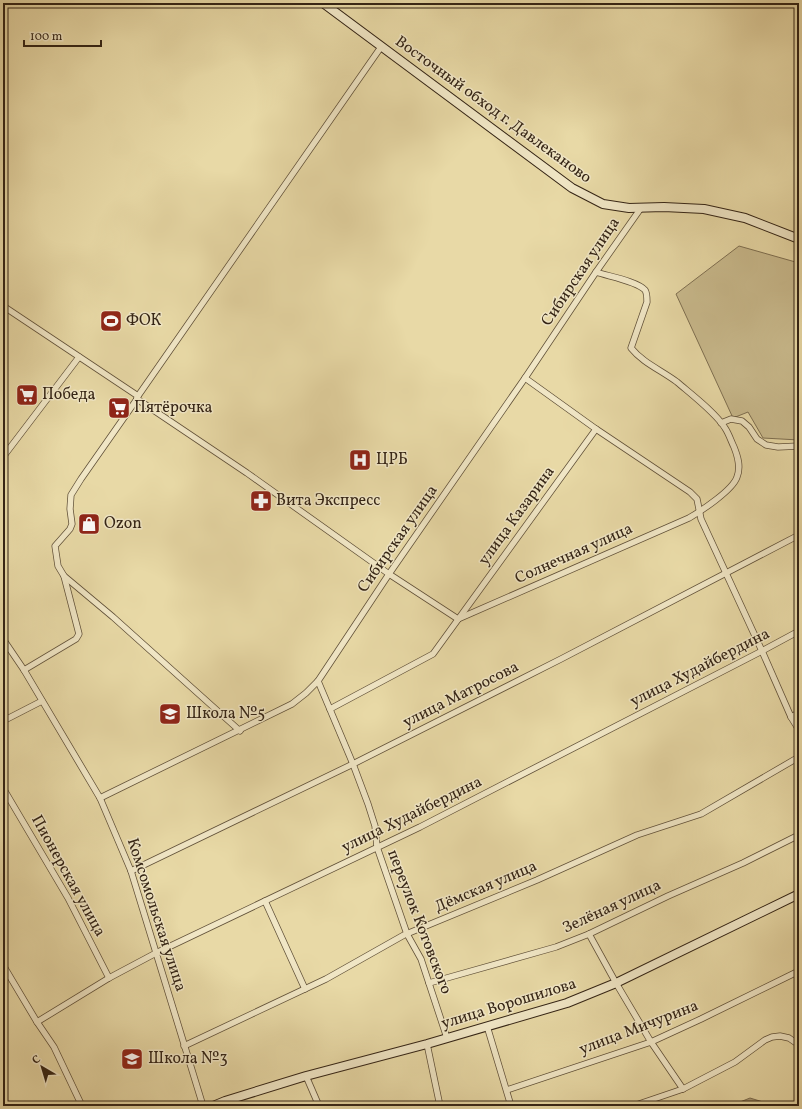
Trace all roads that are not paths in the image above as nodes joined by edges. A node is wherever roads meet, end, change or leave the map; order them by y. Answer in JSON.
{"nodes":[{"id":1,"x":322,"y":3,"type":"edge"},
{"id":2,"x":381,"y":47,"type":"junction"},
{"id":3,"x":640,"y":208,"type":"junction"},
{"id":4,"x":799,"y":239,"type":"edge"},
{"id":5,"x":596,"y":272,"type":"junction"},
{"id":6,"x":3,"y":306,"type":"edge"},
{"id":7,"x":79,"y":357,"type":"junction"},
{"id":8,"x":525,"y":378,"type":"junction"},
{"id":9,"x":137,"y":397,"type":"junction"},
{"id":10,"x":722,"y":423,"type":"junction"},
{"id":11,"x":596,"y":429,"type":"junction"},
{"id":12,"x":799,"y":446,"type":"edge"},
{"id":13,"x":3,"y":457,"type":"edge"},
{"id":14,"x":700,"y":512,"type":"junction"},
{"id":15,"x":799,"y":535,"type":"edge"},
{"id":16,"x":726,"y":572,"type":"junction"},
{"id":17,"x":389,"y":574,"type":"junction"},
{"id":18,"x":64,"y":576,"type":"junction"},
{"id":19,"x":458,"y":619,"type":"junction"},
{"id":20,"x":799,"y":631,"type":"edge"},
{"id":21,"x":3,"y":639,"type":"edge"},
{"id":22,"x":762,"y":651,"type":"junction"},
{"id":23,"x":24,"y":670,"type":"junction"},
{"id":24,"x":318,"y":681,"type":"junction"},
{"id":25,"x":42,"y":701,"type":"junction"},
{"id":26,"x":330,"y":709,"type":"junction"},
{"id":27,"x":799,"y":712,"type":"edge"},
{"id":28,"x":791,"y":717,"type":"junction"},
{"id":29,"x":3,"y":721,"type":"edge"},
{"id":30,"x":240,"y":730,"type":"junction"},
{"id":31,"x":799,"y":730,"type":"edge"},
{"id":32,"x":799,"y":757,"type":"edge"},
{"id":33,"x":352,"y":764,"type":"junction"},
{"id":34,"x":3,"y":788,"type":"edge"},
{"id":35,"x":100,"y":798,"type":"junction"},
{"id":36,"x":799,"y":835,"type":"edge"},
{"id":37,"x":377,"y":847,"type":"junction"},
{"id":38,"x":131,"y":871,"type":"junction"},
{"id":39,"x":799,"y":894,"type":"edge"},
{"id":40,"x":265,"y":901,"type":"junction"},
{"id":41,"x":407,"y":934,"type":"junction"},
{"id":42,"x":589,"y":934,"type":"junction"},
{"id":43,"x":156,"y":953,"type":"junction"},
{"id":44,"x":3,"y":965,"type":"edge"},
{"id":45,"x":799,"y":971,"type":"edge"},
{"id":46,"x":109,"y":978,"type":"junction"},
{"id":47,"x":428,"y":983,"type":"junction"},
{"id":48,"x":616,"y":983,"type":"junction"},
{"id":49,"x":305,"y":989,"type":"junction"},
{"id":50,"x":37,"y":1022,"type":"junction"},
{"id":51,"x":487,"y":1026,"type":"junction"},
{"id":52,"x":448,"y":1038,"type":"junction"},
{"id":53,"x":651,"y":1042,"type":"junction"},
{"id":54,"x":427,"y":1044,"type":"junction"},
{"id":55,"x":799,"y":1045,"type":"edge"},
{"id":56,"x":184,"y":1046,"type":"junction"},
{"id":57,"x":306,"y":1076,"type":"junction"},
{"id":58,"x":683,"y":1089,"type":"junction"},
{"id":59,"x":507,"y":1090,"type":"junction"},
{"id":60,"x":226,"y":1104,"type":"edge"},
{"id":61,"x":82,"y":1106,"type":"edge"},
{"id":62,"x":203,"y":1106,"type":"edge"},
{"id":63,"x":214,"y":1106,"type":"edge"},
{"id":64,"x":319,"y":1106,"type":"edge"},
{"id":65,"x":440,"y":1106,"type":"edge"},
{"id":66,"x":511,"y":1106,"type":"edge"},
{"id":67,"x":633,"y":1106,"type":"edge"}],
"edges":[{"from":1,"to":2,"type":"street","name":"Восточный обход г. Давлеканово"},
{"from":2,"to":3,"type":"street","name":"Восточный обход г. Давлеканово"},
{"from":2,"to":9,"type":"street"},
{"from":3,"to":4,"type":"street","name":"Восточный обход г. Давлеканово"},
{"from":3,"to":5,"type":"street","name":"Сибирская улица"},
{"from":5,"to":8,"type":"street","name":"Сибирская улица"},
{"from":5,"to":10,"type":"street"},
{"from":6,"to":7,"type":"street"},
{"from":7,"to":9,"type":"street"},
{"from":7,"to":13,"type":"street"},
{"from":8,"to":11,"type":"street"},
{"from":8,"to":17,"type":"street","name":"Сибирская улица"},
{"from":9,"to":17,"type":"street"},
{"from":9,"to":18,"type":"street"},
{"from":10,"to":12,"type":"street"},
{"from":10,"to":14,"type":"street","name":"Солнечная улица"},
{"from":11,"to":14,"type":"street"},
{"from":11,"to":19,"type":"street","name":"улица Казарина"},
{"from":14,"to":16,"type":"street"},
{"from":14,"to":19,"type":"street","name":"Солнечная улица"},
{"from":15,"to":16,"type":"street","name":"улица Матросова"},
{"from":16,"to":22,"type":"street"},
{"from":16,"to":33,"type":"street","name":"улица Матросова"},
{"from":17,"to":19,"type":"street"},
{"from":17,"to":24,"type":"street","name":"Сибирская улица"},
{"from":18,"to":23,"type":"street"},
{"from":18,"to":30,"type":"street"},
{"from":19,"to":26,"type":"street","name":"улица Казарина"},
{"from":20,"to":22,"type":"street","name":"улица Худайбердина"},
{"from":21,"to":23,"type":"street","name":"Комсомольская улица"},
{"from":22,"to":28,"type":"street"},
{"from":22,"to":37,"type":"street","name":"улица Худайбердина"},
{"from":23,"to":25,"type":"street","name":"Комсомольская улица"},
{"from":24,"to":26,"type":"street","name":"переулок Котовского"},
{"from":24,"to":30,"type":"street","name":"Сибирская улица"},
{"from":25,"to":29,"type":"street"},
{"from":25,"to":35,"type":"street","name":"Комсомольская улица"},
{"from":26,"to":33,"type":"street","name":"переулок Котовского"},
{"from":27,"to":28,"type":"street"},
{"from":28,"to":31,"type":"street"},
{"from":30,"to":35,"type":"street","name":"Сибирская улица"},
{"from":32,"to":41,"type":"street","name":"Дёмская улица"},
{"from":33,"to":37,"type":"street","name":"переулок Котовского"},
{"from":33,"to":38,"type":"street","name":"улица Матросова"},
{"from":34,"to":46,"type":"street","name":"Пионерская улица"},
{"from":35,"to":38,"type":"street","name":"Комсомольская улица"},
{"from":36,"to":42,"type":"street","name":"Зелёная улица"},
{"from":37,"to":40,"type":"street","name":"улица Худайбердина"},
{"from":37,"to":41,"type":"street","name":"переулок Котовского"},
{"from":38,"to":43,"type":"street","name":"Комсомольская улица"},
{"from":39,"to":48,"type":"street","name":"улица Ворошилова"},
{"from":40,"to":43,"type":"street","name":"улица Худайбердина"},
{"from":40,"to":49,"type":"street"},
{"from":41,"to":47,"type":"street","name":"переулок Котовского"},
{"from":41,"to":49,"type":"street","name":"Дёмская улица"},
{"from":42,"to":47,"type":"street","name":"Зелёная улица"},
{"from":42,"to":48,"type":"street"},
{"from":43,"to":46,"type":"street","name":"улица Худайбердина"},
{"from":43,"to":56,"type":"street","name":"Комсомольская улица"},
{"from":44,"to":50,"type":"street"},
{"from":45,"to":53,"type":"street","name":"улица Мичурина"},
{"from":46,"to":50,"type":"street","name":"улица Худайбердина"},
{"from":47,"to":52,"type":"street","name":"переулок Котовского"},
{"from":48,"to":51,"type":"street","name":"улица Ворошилова"},
{"from":48,"to":53,"type":"street"},
{"from":49,"to":56,"type":"street","name":"Дёмская улица"},
{"from":50,"to":61,"type":"street"},
{"from":51,"to":52,"type":"street","name":"улица Ворошилова"},
{"from":51,"to":59,"type":"street"},
{"from":52,"to":54,"type":"street","name":"улица Ворошилова"},
{"from":53,"to":58,"type":"street"},
{"from":53,"to":59,"type":"street","name":"улица Мичурина"},
{"from":54,"to":57,"type":"street","name":"улица Ворошилова"},
{"from":54,"to":65,"type":"street"},
{"from":55,"to":58,"type":"street"},
{"from":56,"to":62,"type":"street","name":"Комсомольская улица"},
{"from":57,"to":60,"type":"street","name":"улица Ворошилова"},
{"from":57,"to":64,"type":"street"},
{"from":58,"to":67,"type":"street"},
{"from":59,"to":66,"type":"street"},
{"from":60,"to":63,"type":"street","name":"улица Ворошилова"}]}
